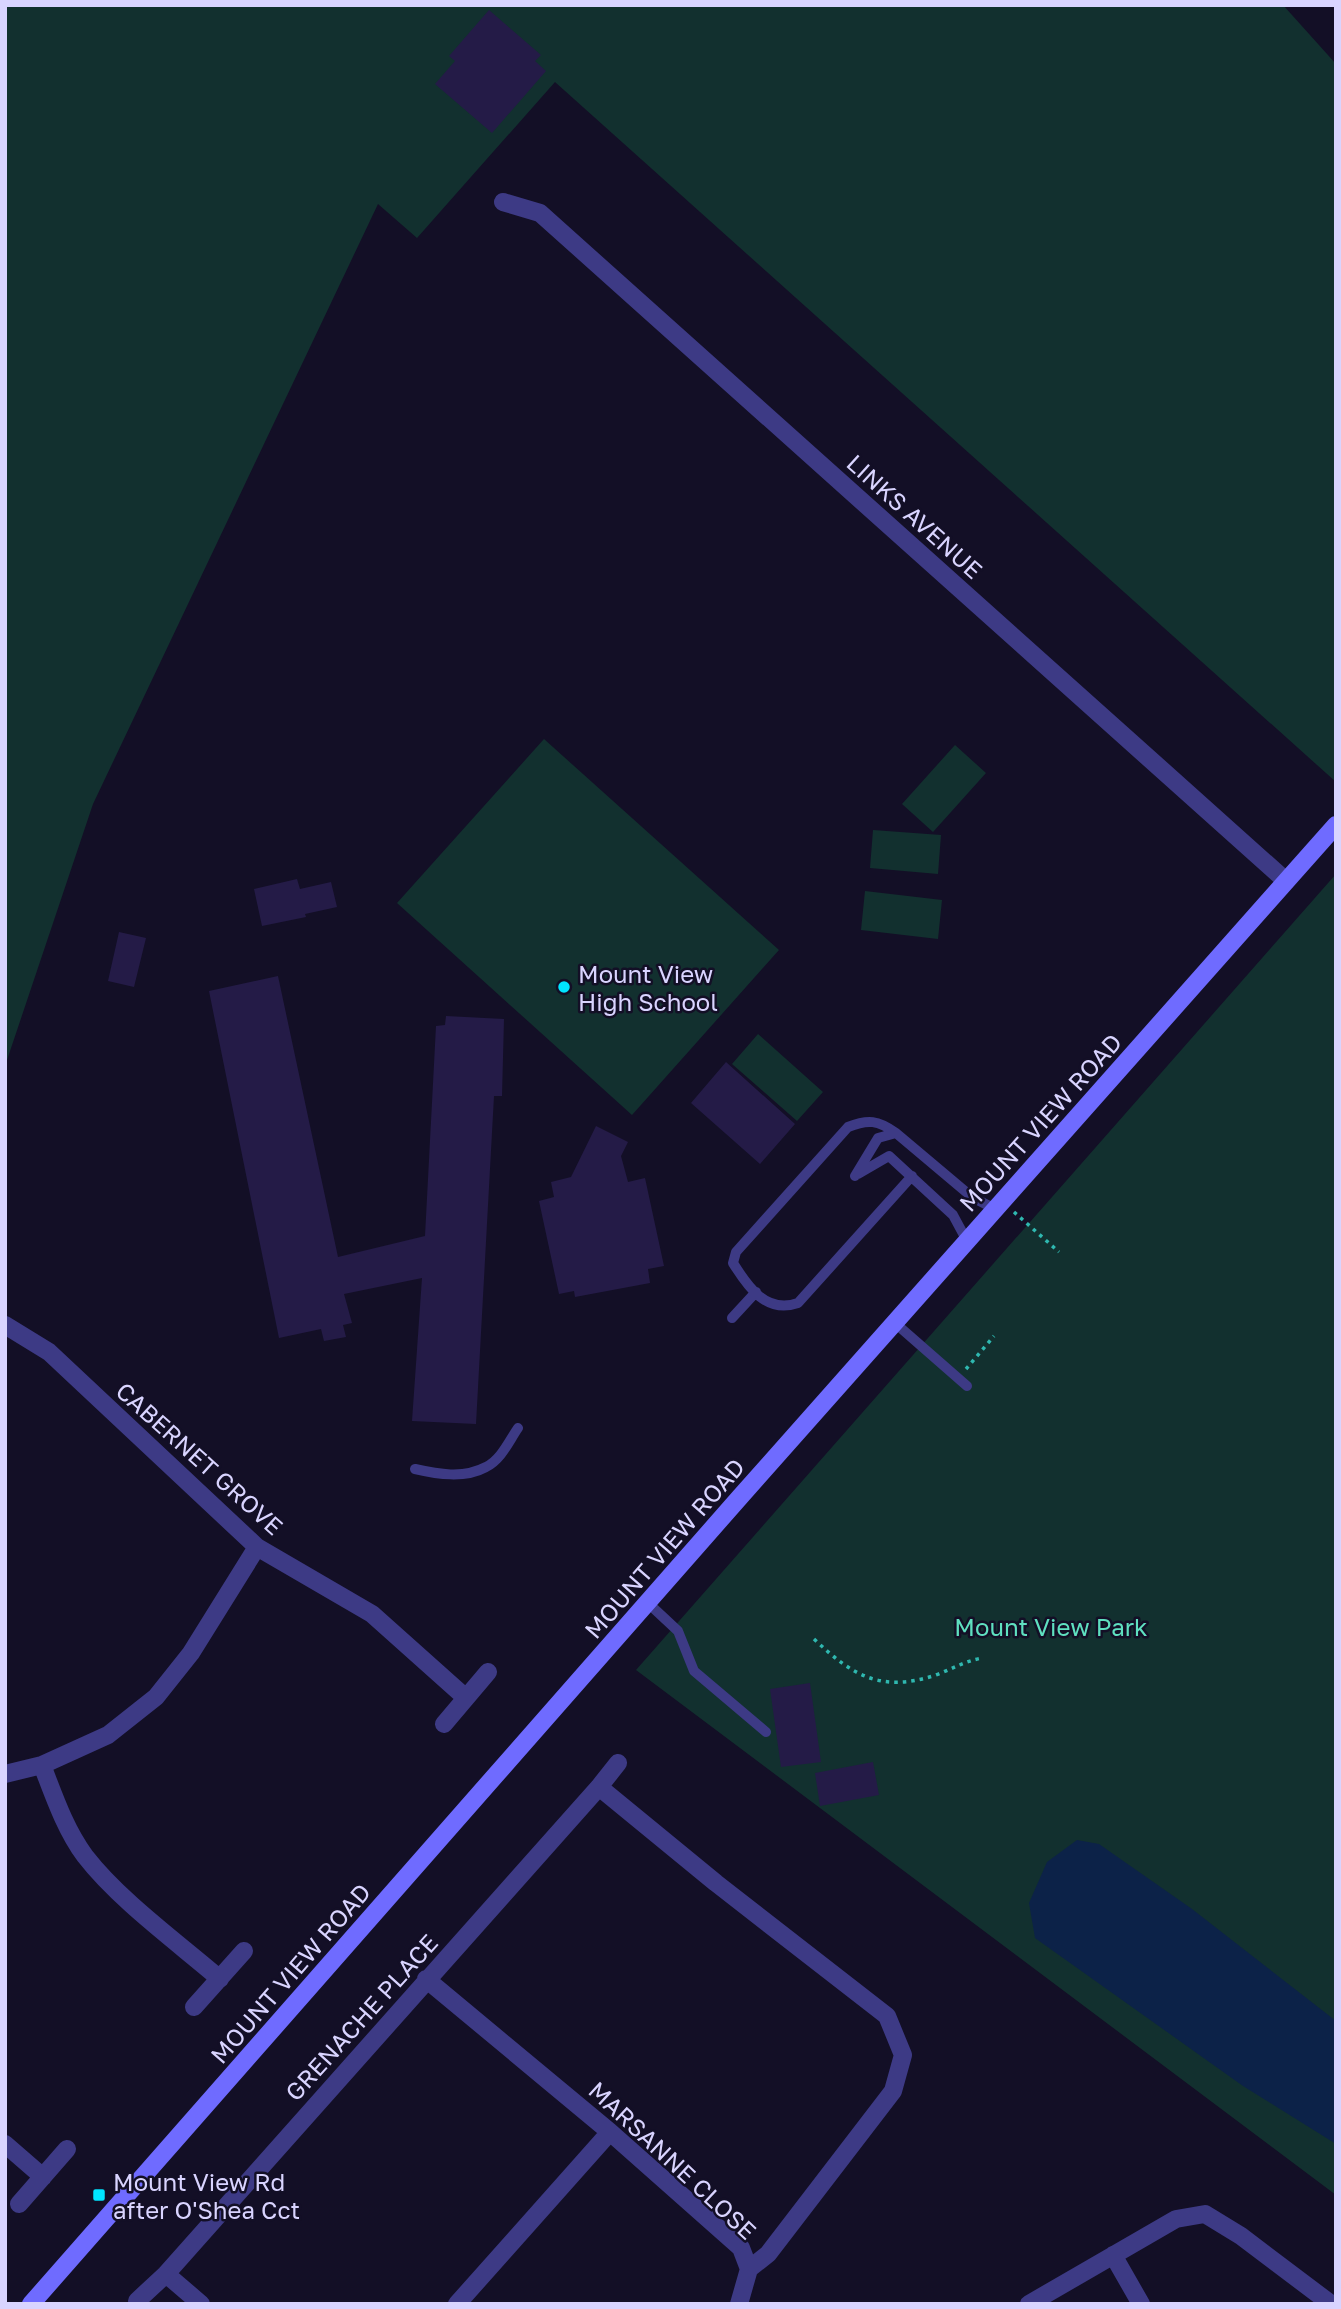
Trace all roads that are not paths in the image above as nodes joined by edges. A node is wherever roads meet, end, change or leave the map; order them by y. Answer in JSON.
{"nodes":[{"id":1,"x":503,"y":202,"type":"dead end"},
{"id":2,"x":1336,"y":825,"type":"edge"},
{"id":3,"x":1286,"y":881,"type":"junction"},
{"id":4,"x":896,"y":1133,"type":"junction"},
{"id":5,"x":912,"y":1176,"type":"junction"},
{"id":6,"x":998,"y":1205,"type":"junction"},
{"id":7,"x":967,"y":1241,"type":"junction"},
{"id":8,"x":756,"y":1292,"type":"junction"},
{"id":9,"x":732,"y":1318,"type":"dead end"},
{"id":10,"x":895,"y":1323,"type":"junction"},
{"id":11,"x":5,"y":1325,"type":"edge"},
{"id":12,"x":962,"y":1382,"type":"road end"},
{"id":13,"x":518,"y":1428,"type":"dead end"},
{"id":14,"x":415,"y":1469,"type":"dead end"},
{"id":15,"x":257,"y":1548,"type":"junction"},
{"id":16,"x":648,"y":1603,"type":"junction"},
{"id":17,"x":488,"y":1672,"type":"dead end"},
{"id":18,"x":466,"y":1698,"type":"junction"},
{"id":19,"x":444,"y":1724,"type":"dead end"},
{"id":20,"x":765,"y":1732,"type":"dead end"},
{"id":21,"x":618,"y":1763,"type":"dead end"},
{"id":22,"x":42,"y":1765,"type":"junction"},
{"id":23,"x":5,"y":1774,"type":"edge"},
{"id":24,"x":599,"y":1787,"type":"junction"},
{"id":25,"x":244,"y":1951,"type":"dead end"},
{"id":26,"x":219,"y":1979,"type":"junction"},
{"id":27,"x":426,"y":1979,"type":"junction"},
{"id":28,"x":194,"y":2007,"type":"dead end"},
{"id":29,"x":610,"y":2132,"type":"junction"},
{"id":30,"x":5,"y":2144,"type":"edge"},
{"id":31,"x":67,"y":2150,"type":"dead end"},
{"id":32,"x":43,"y":2177,"type":"junction"},
{"id":33,"x":19,"y":2204,"type":"dead end"},
{"id":34,"x":1113,"y":2255,"type":"junction"},
{"id":35,"x":749,"y":2269,"type":"junction"},
{"id":36,"x":166,"y":2274,"type":"junction"},
{"id":37,"x":137,"y":2301,"type":"dead end"},
{"id":38,"x":31,"y":2304,"type":"edge"},
{"id":39,"x":201,"y":2304,"type":"edge"},
{"id":40,"x":457,"y":2304,"type":"edge"},
{"id":41,"x":739,"y":2304,"type":"edge"},
{"id":42,"x":1029,"y":2304,"type":"edge"},
{"id":43,"x":1141,"y":2304,"type":"edge"},
{"id":44,"x":1331,"y":2304,"type":"edge"}],
"edges":[{"from":1,"to":3,"type":"street","name":"LINKS AVENUE"},
{"from":2,"to":3,"type":"main road","name":"MOUNT VIEW ROAD"},
{"from":3,"to":6,"type":"main road","name":"MOUNT VIEW ROAD"},
{"from":4,"to":5,"type":"lane"},
{"from":4,"to":6,"type":"lane"},
{"from":4,"to":8,"type":"lane"},
{"from":5,"to":7,"type":"lane"},
{"from":5,"to":8,"type":"lane"},
{"from":6,"to":7,"type":"main road","name":"MOUNT VIEW ROAD"},
{"from":7,"to":10,"type":"main road","name":"MOUNT VIEW ROAD"},
{"from":8,"to":9,"type":"lane"},
{"from":10,"to":12,"type":"lane"},
{"from":10,"to":16,"type":"main road","name":"MOUNT VIEW ROAD"},
{"from":11,"to":15,"type":"street","name":"CABERNET GROVE"},
{"from":13,"to":14,"type":"lane"},
{"from":15,"to":18,"type":"street","name":"CABERNET GROVE"},
{"from":15,"to":22,"type":"street"},
{"from":16,"to":20,"type":"lane"},
{"from":16,"to":38,"type":"main road","name":"MOUNT VIEW ROAD"},
{"from":17,"to":18,"type":"street"},
{"from":18,"to":19,"type":"street"},
{"from":21,"to":24,"type":"street","name":"GRENACHE PLACE"},
{"from":22,"to":23,"type":"street"},
{"from":22,"to":26,"type":"street"},
{"from":24,"to":27,"type":"street","name":"GRENACHE PLACE"},
{"from":24,"to":35,"type":"street","name":"MARSANNE CLOSE"},
{"from":25,"to":26,"type":"street"},
{"from":26,"to":28,"type":"street"},
{"from":27,"to":29,"type":"street","name":"MARSANNE CLOSE"},
{"from":27,"to":36,"type":"street","name":"GRENACHE PLACE"},
{"from":29,"to":35,"type":"street","name":"MARSANNE CLOSE"},
{"from":29,"to":40,"type":"street"},
{"from":30,"to":32,"type":"street"},
{"from":31,"to":32,"type":"street"},
{"from":32,"to":33,"type":"street"},
{"from":34,"to":42,"type":"street"},
{"from":34,"to":43,"type":"street"},
{"from":34,"to":44,"type":"street"},
{"from":35,"to":41,"type":"street"},
{"from":36,"to":37,"type":"street","name":"GRENACHE PLACE"},
{"from":36,"to":39,"type":"street"}]}
